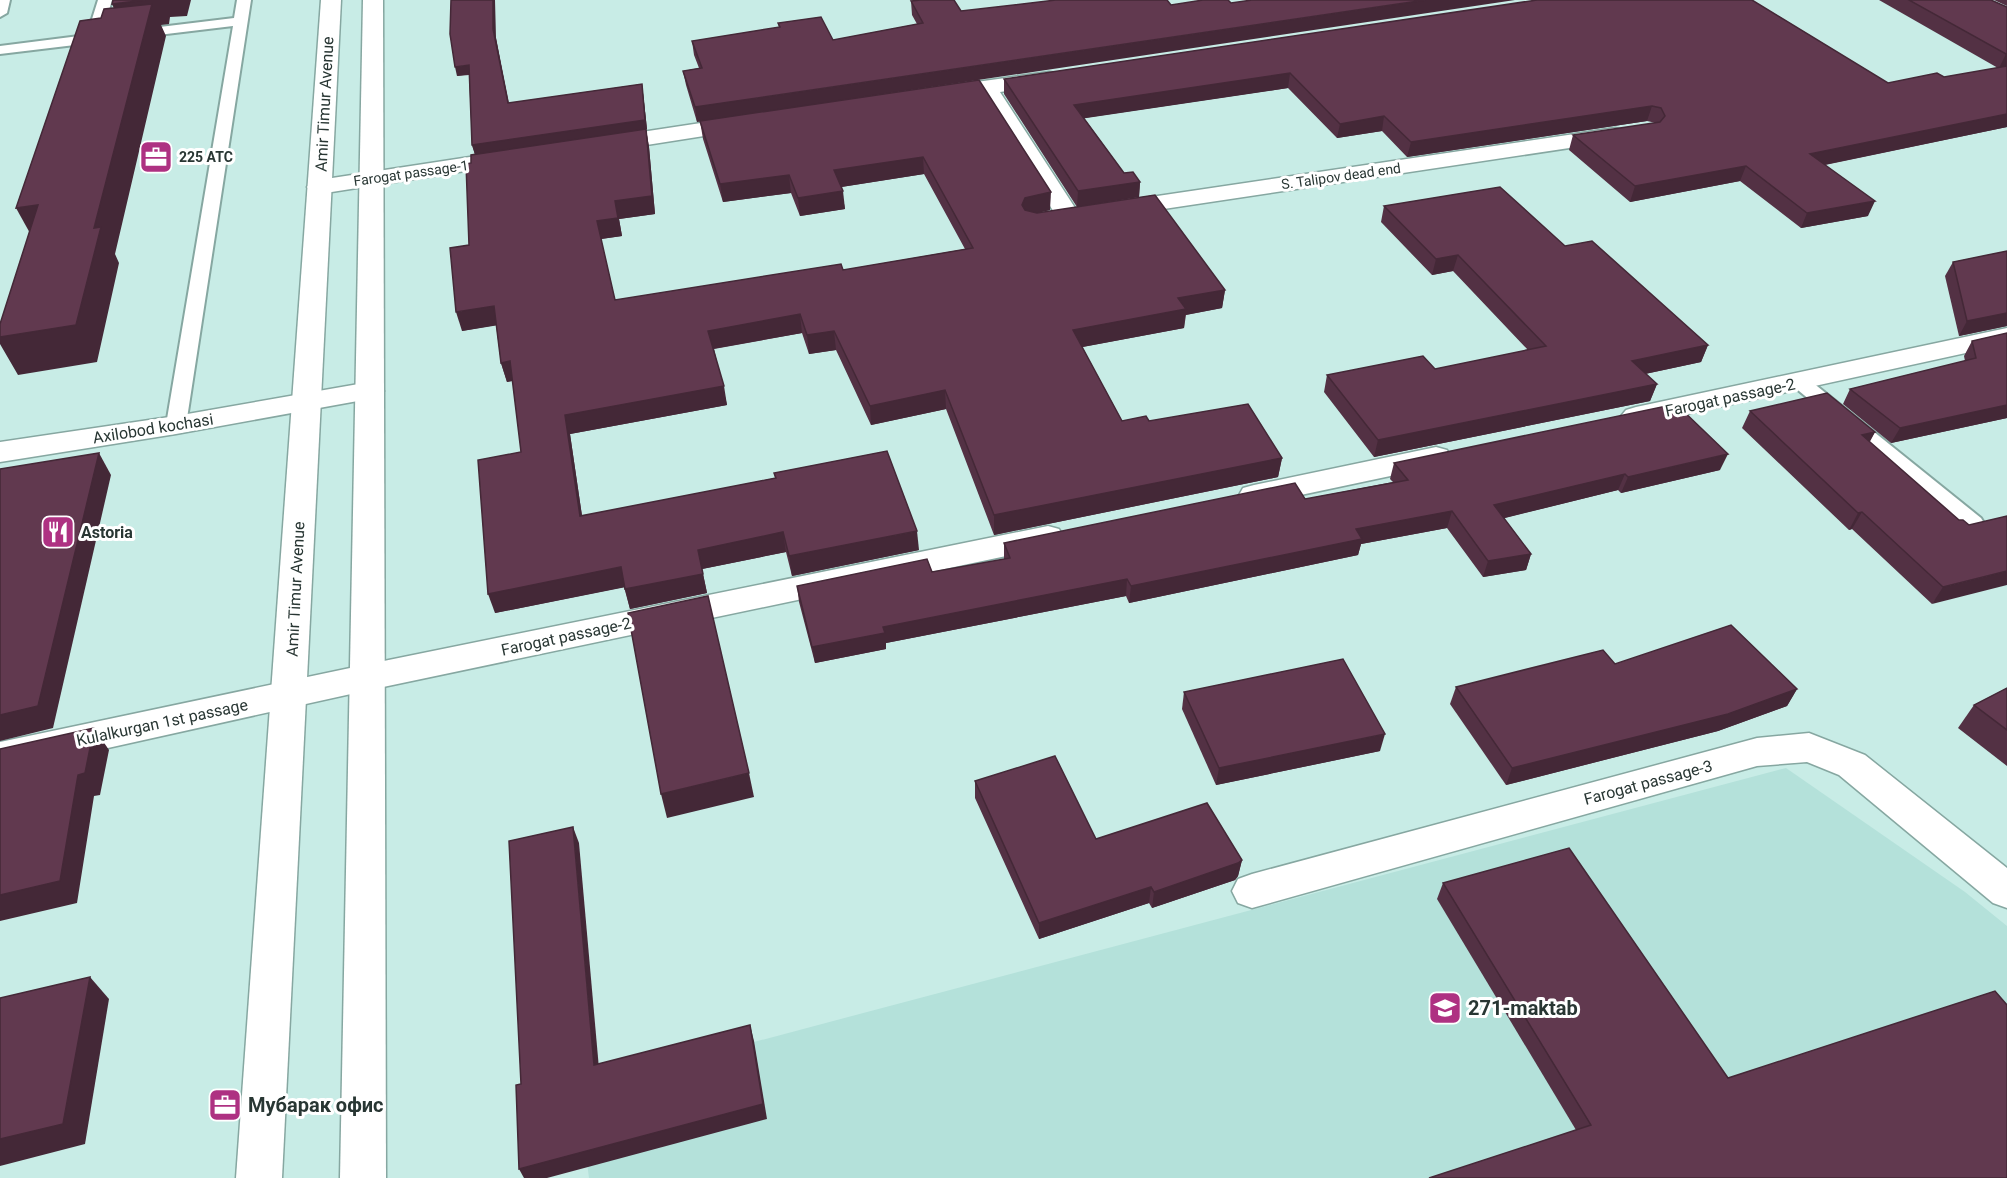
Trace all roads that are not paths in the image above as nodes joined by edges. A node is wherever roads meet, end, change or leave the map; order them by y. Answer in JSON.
{"nodes":[{"id":1,"x":3,"y":0,"type":"edge"},
{"id":2,"x":105,"y":0,"type":"edge"},
{"id":3,"x":244,"y":0,"type":"edge"},
{"id":4,"x":331,"y":0,"type":"edge"},
{"id":5,"x":373,"y":0,"type":"edge"},
{"id":6,"x":0,"y":13,"type":"edge"},
{"id":7,"x":241,"y":21,"type":"junction"},
{"id":8,"x":93,"y":39,"type":"junction"},
{"id":9,"x":0,"y":50,"type":"edge"},
{"id":10,"x":1068,"y":75,"type":"edge"},
{"id":11,"x":986,"y":87,"type":"junction"},
{"id":12,"x":916,"y":98,"type":"edge"},
{"id":13,"x":762,"y":121,"type":"edge"},
{"id":14,"x":1635,"y":132,"type":"edge"},
{"id":15,"x":585,"y":147,"type":"edge"},
{"id":16,"x":526,"y":156,"type":"edge"},
{"id":17,"x":372,"y":179,"type":"junction"},
{"id":18,"x":319,"y":187,"type":"junction"},
{"id":19,"x":2007,"y":336,"type":"edge"},
{"id":20,"x":1800,"y":382,"type":"junction"},
{"id":21,"x":370,"y":391,"type":"junction"},
{"id":22,"x":306,"y":402,"type":"junction"},
{"id":23,"x":1612,"y":421,"type":"edge"},
{"id":24,"x":176,"y":425,"type":"junction"},
{"id":25,"x":0,"y":452,"type":"edge"},
{"id":26,"x":1460,"y":452,"type":"edge"},
{"id":27,"x":1225,"y":501,"type":"edge"},
{"id":28,"x":1973,"y":523,"type":"edge"},
{"id":29,"x":1072,"y":532,"type":"edge"},
{"id":30,"x":369,"y":677,"type":"junction"},
{"id":31,"x":288,"y":695,"type":"junction"},
{"id":32,"x":0,"y":757,"type":"edge"},
{"id":33,"x":1252,"y":891,"type":"dead end"},
{"id":34,"x":2007,"y":891,"type":"edge"},
{"id":35,"x":259,"y":1178,"type":"edge"},
{"id":36,"x":363,"y":1178,"type":"edge"}],
"edges":[{"from":1,"to":6,"type":"lane"},
{"from":2,"to":8,"type":"lane"},
{"from":3,"to":7,"type":"lane"},
{"from":4,"to":18,"type":"street","name":"Amir Timur Avenue"},
{"from":5,"to":17,"type":"street"},
{"from":7,"to":8,"type":"lane"},
{"from":7,"to":24,"type":"lane"},
{"from":8,"to":9,"type":"lane"},
{"from":10,"to":11,"type":"street"},
{"from":11,"to":12,"type":"street"},
{"from":11,"to":14,"type":"street","name":"S. Talipov dead end"},
{"from":13,"to":15,"type":"street"},
{"from":16,"to":17,"type":"street","name":"Farogat passage-1"},
{"from":17,"to":18,"type":"street","name":"Farogat passage-1"},
{"from":17,"to":21,"type":"street"},
{"from":18,"to":22,"type":"street","name":"Amir Timur Avenue"},
{"from":19,"to":20,"type":"street","name":"Farogat passage-2"},
{"from":20,"to":23,"type":"street","name":"Farogat passage-2"},
{"from":20,"to":28,"type":"lane"},
{"from":21,"to":22,"type":"street","name":"Axilobod kochasi"},
{"from":21,"to":30,"type":"street"},
{"from":22,"to":24,"type":"street","name":"Axilobod kochasi"},
{"from":22,"to":31,"type":"street","name":"Amir Timur Avenue"},
{"from":24,"to":25,"type":"street","name":"Axilobod kochasi"},
{"from":26,"to":27,"type":"street"},
{"from":29,"to":30,"type":"street","name":"Farogat passage-2"},
{"from":30,"to":31,"type":"street","name":"Farogat passage-2"},
{"from":30,"to":36,"type":"street"},
{"from":31,"to":32,"type":"street","name":"Kulalkurgan 1st passage"},
{"from":31,"to":35,"type":"street","name":"Amir Timur Avenue"},
{"from":33,"to":34,"type":"street","name":"Farogat passage-3"}]}
